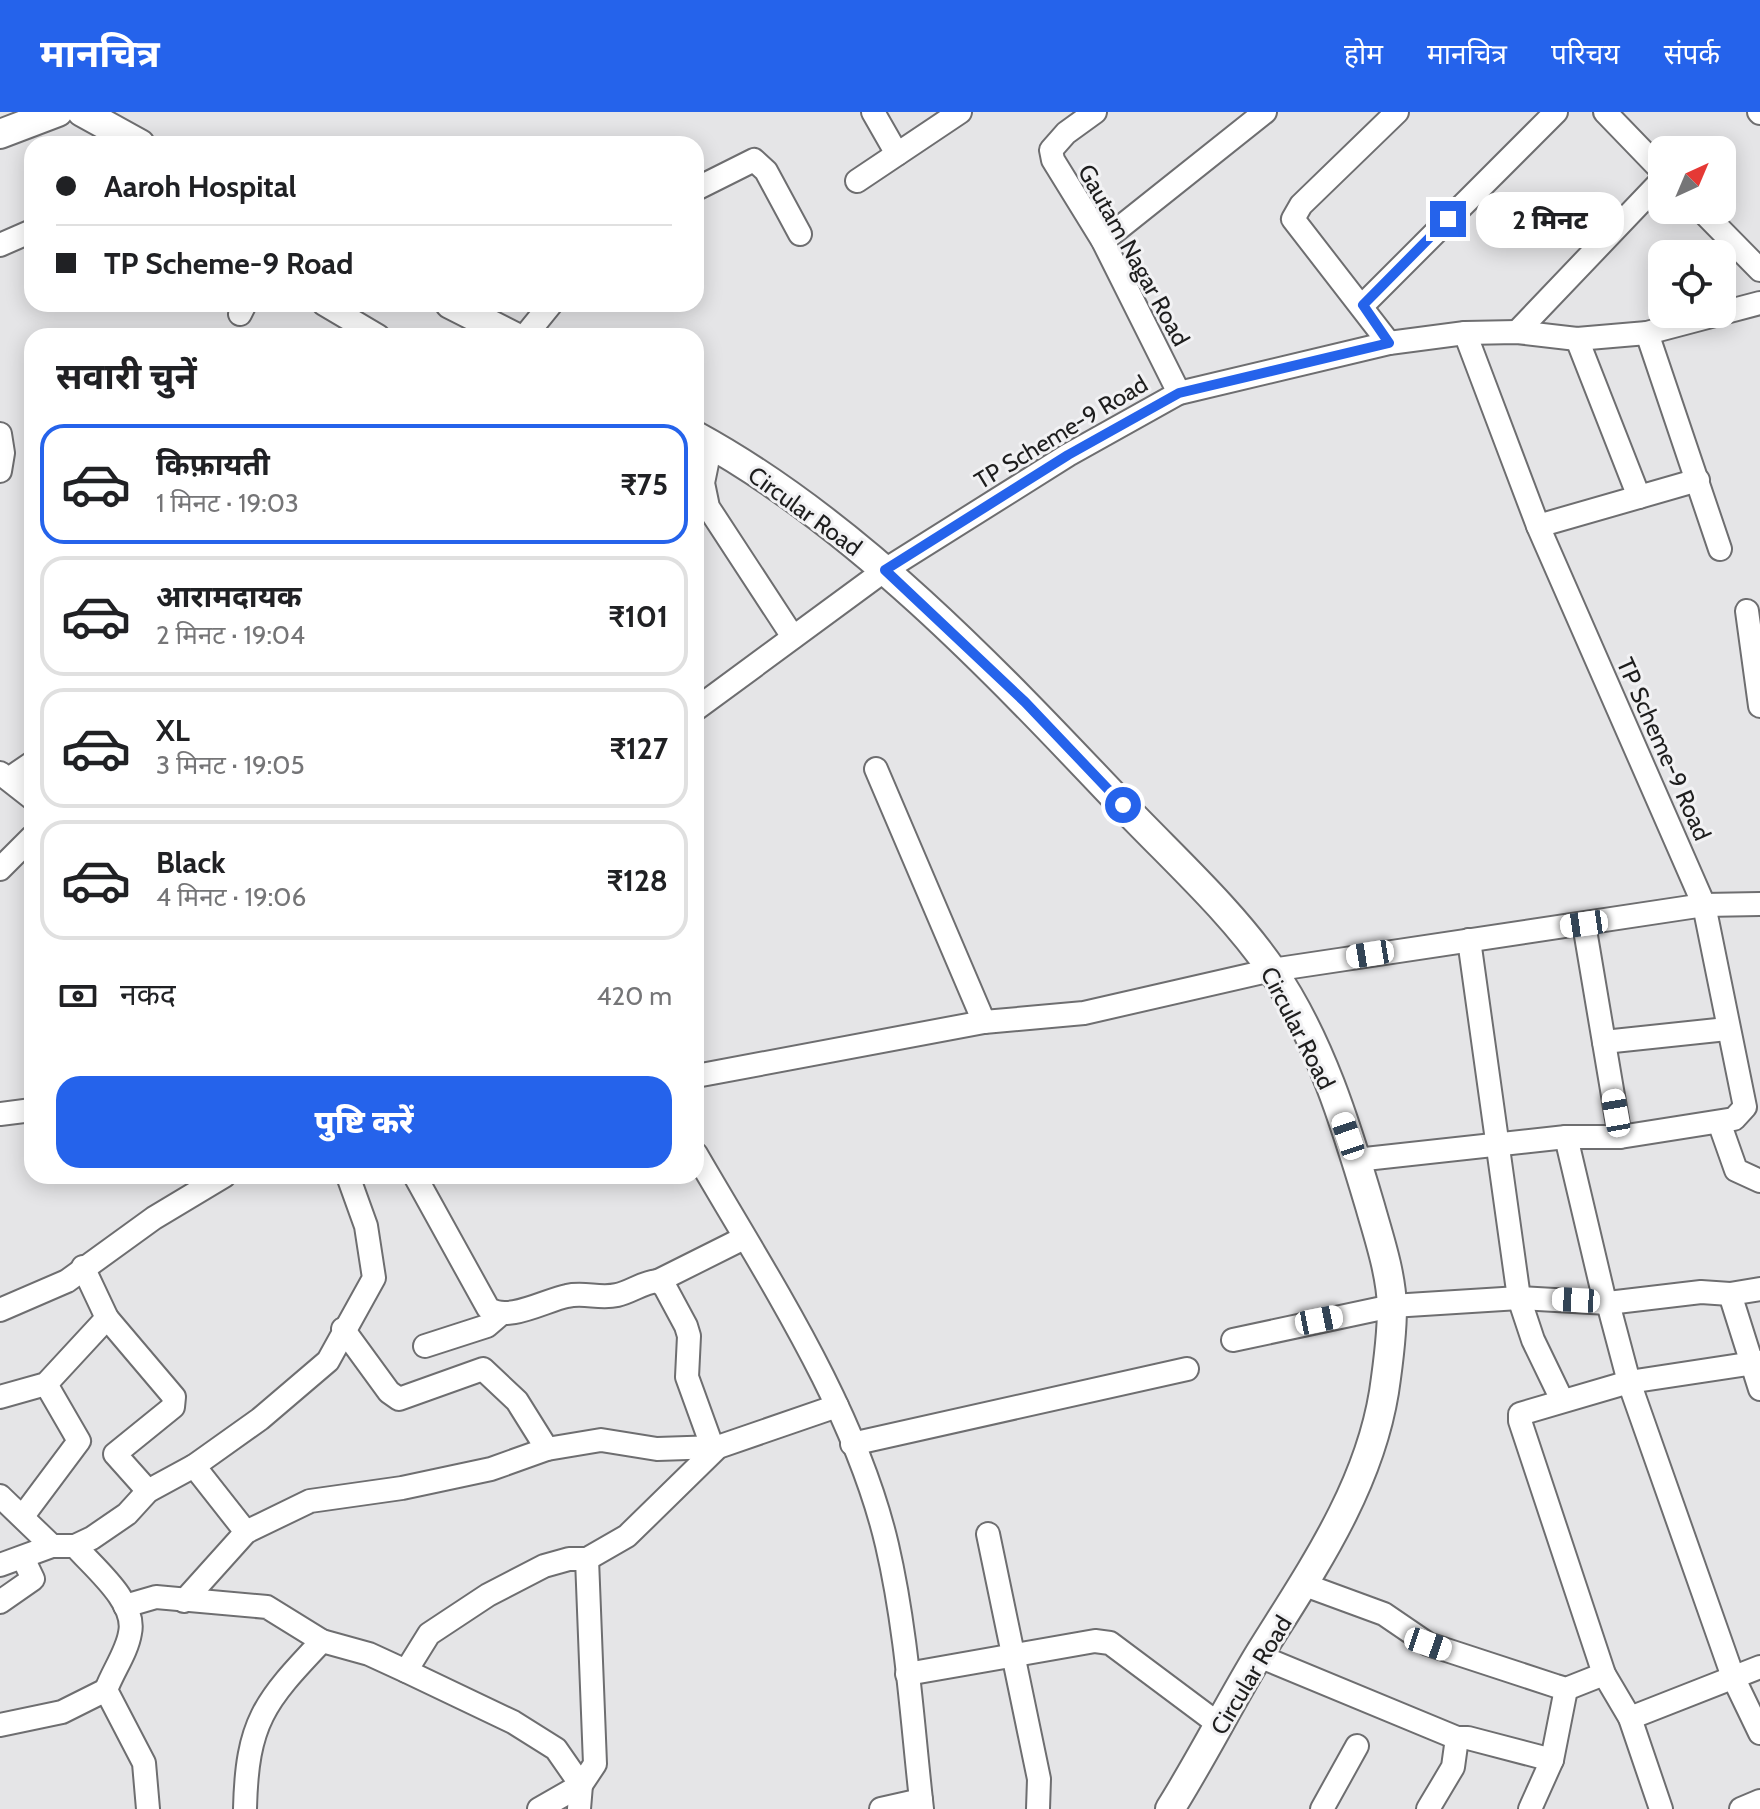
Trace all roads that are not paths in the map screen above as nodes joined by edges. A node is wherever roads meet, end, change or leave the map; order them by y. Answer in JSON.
{"nodes":[{"id":1,"x":58,"y":112,"type":"edge"},
{"id":2,"x":82,"y":112,"type":"edge"},
{"id":3,"x":873,"y":112,"type":"edge"},
{"id":4,"x":960,"y":112,"type":"edge"},
{"id":5,"x":1095,"y":112,"type":"edge"},
{"id":6,"x":1265,"y":112,"type":"edge"},
{"id":7,"x":1397,"y":112,"type":"edge"},
{"id":8,"x":1556,"y":112,"type":"edge"},
{"id":9,"x":1605,"y":112,"type":"edge"},
{"id":10,"x":0,"y":134,"type":"edge"},
{"id":11,"x":126,"y":136,"type":"edge"},
{"id":12,"x":897,"y":154,"type":"junction"},
{"id":13,"x":1648,"y":157,"type":"edge"},
{"id":14,"x":857,"y":181,"type":"dead end"},
{"id":15,"x":704,"y":185,"type":"edge"},
{"id":16,"x":1648,"y":195,"type":"edge"},
{"id":17,"x":1715,"y":224,"type":"edge"},
{"id":18,"x":24,"y":234,"type":"edge"},
{"id":19,"x":800,"y":234,"type":"dead end"},
{"id":20,"x":1103,"y":241,"type":"junction"},
{"id":21,"x":0,"y":245,"type":"edge"},
{"id":22,"x":1760,"y":270,"type":"edge"},
{"id":23,"x":1760,"y":303,"type":"edge"},
{"id":24,"x":1363,"y":305,"type":"junction"},
{"id":25,"x":1736,"y":310,"type":"edge"},
{"id":26,"x":342,"y":312,"type":"edge"},
{"id":27,"x":466,"y":312,"type":"edge"},
{"id":28,"x":541,"y":312,"type":"edge"},
{"id":29,"x":366,"y":328,"type":"edge"},
{"id":30,"x":499,"y":328,"type":"edge"},
{"id":31,"x":522,"y":328,"type":"edge"},
{"id":32,"x":1666,"y":328,"type":"edge"},
{"id":33,"x":1517,"y":332,"type":"junction"},
{"id":34,"x":1465,"y":333,"type":"junction"},
{"id":35,"x":1647,"y":333,"type":"junction"},
{"id":36,"x":1577,"y":339,"type":"junction"},
{"id":37,"x":1389,"y":343,"type":"junction"},
{"id":38,"x":1179,"y":393,"type":"junction"},
{"id":39,"x":0,"y":434,"type":"edge"},
{"id":40,"x":704,"y":440,"type":"edge"},
{"id":41,"x":0,"y":471,"type":"edge"},
{"id":42,"x":1698,"y":480,"type":"junction"},
{"id":43,"x":1639,"y":497,"type":"junction"},
{"id":44,"x":704,"y":513,"type":"edge"},
{"id":45,"x":1538,"y":526,"type":"junction"},
{"id":46,"x":1720,"y":549,"type":"dead end"},
{"id":47,"x":885,"y":570,"type":"junction"},
{"id":48,"x":1747,"y":611,"type":"dead end"},
{"id":49,"x":793,"y":637,"type":"junction"},
{"id":50,"x":704,"y":703,"type":"edge"},
{"id":51,"x":1760,"y":706,"type":"edge"},
{"id":52,"x":24,"y":767,"type":"edge"},
{"id":53,"x":876,"y":769,"type":"dead end"},
{"id":54,"x":5,"y":776,"type":"edge"},
{"id":55,"x":24,"y":791,"type":"edge"},
{"id":56,"x":24,"y":845,"type":"edge"},
{"id":57,"x":0,"y":869,"type":"edge"},
{"id":58,"x":1760,"y":904,"type":"edge"},
{"id":59,"x":1704,"y":905,"type":"junction"},
{"id":60,"x":1584,"y":924,"type":"junction"},
{"id":61,"x":1469,"y":940,"type":"junction"},
{"id":62,"x":1272,"y":970,"type":"junction"},
{"id":63,"x":984,"y":1022,"type":"junction"},
{"id":64,"x":1727,"y":1029,"type":"junction"},
{"id":65,"x":1604,"y":1042,"type":"junction"},
{"id":66,"x":704,"y":1074,"type":"edge"},
{"id":67,"x":24,"y":1111,"type":"edge"},
{"id":68,"x":0,"y":1114,"type":"edge"},
{"id":69,"x":1719,"y":1122,"type":"junction"},
{"id":70,"x":1566,"y":1137,"type":"junction"},
{"id":71,"x":1620,"y":1137,"type":"junction"},
{"id":72,"x":1496,"y":1146,"type":"junction"},
{"id":73,"x":1356,"y":1160,"type":"junction"},
{"id":74,"x":704,"y":1168,"type":"edge"},
{"id":75,"x":1760,"y":1181,"type":"edge"},
{"id":76,"x":212,"y":1184,"type":"edge"},
{"id":77,"x":351,"y":1184,"type":"edge"},
{"id":78,"x":419,"y":1184,"type":"edge"},
{"id":79,"x":744,"y":1238,"type":"junction"},
{"id":80,"x":83,"y":1267,"type":"junction"},
{"id":81,"x":658,"y":1281,"type":"junction"},
{"id":82,"x":1760,"y":1289,"type":"edge"},
{"id":83,"x":1730,"y":1294,"type":"junction"},
{"id":84,"x":1519,"y":1298,"type":"junction"},
{"id":85,"x":1606,"y":1302,"type":"junction"},
{"id":86,"x":1392,"y":1306,"type":"junction"},
{"id":87,"x":0,"y":1310,"type":"edge"},
{"id":88,"x":501,"y":1314,"type":"junction"},
{"id":89,"x":107,"y":1318,"type":"junction"},
{"id":90,"x":343,"y":1329,"type":"junction"},
{"id":91,"x":1233,"y":1340,"type":"dead end"},
{"id":92,"x":425,"y":1346,"type":"dead end"},
{"id":93,"x":1757,"y":1362,"type":"edge"},
{"id":94,"x":1187,"y":1369,"type":"dead end"},
{"id":95,"x":1629,"y":1382,"type":"junction"},
{"id":96,"x":46,"y":1384,"type":"junction"},
{"id":97,"x":1760,"y":1389,"type":"edge"},
{"id":98,"x":0,"y":1397,"type":"edge"},
{"id":99,"x":1562,"y":1400,"type":"junction"},
{"id":100,"x":837,"y":1406,"type":"junction"},
{"id":101,"x":852,"y":1444,"type":"junction"},
{"id":102,"x":715,"y":1446,"type":"junction"},
{"id":103,"x":547,"y":1449,"type":"junction"},
{"id":104,"x":194,"y":1466,"type":"junction"},
{"id":105,"x":148,"y":1491,"type":"junction"},
{"id":106,"x":0,"y":1496,"type":"edge"},
{"id":107,"x":23,"y":1516,"type":"junction"},
{"id":108,"x":246,"y":1532,"type":"junction"},
{"id":109,"x":988,"y":1534,"type":"dead end"},
{"id":110,"x":64,"y":1546,"type":"junction"},
{"id":111,"x":23,"y":1558,"type":"junction"},
{"id":112,"x":587,"y":1559,"type":"junction"},
{"id":113,"x":0,"y":1565,"type":"edge"},
{"id":114,"x":1305,"y":1585,"type":"junction"},
{"id":115,"x":184,"y":1601,"type":"junction"},
{"id":116,"x":0,"y":1602,"type":"edge"},
{"id":117,"x":125,"y":1606,"type":"junction"},
{"id":118,"x":322,"y":1641,"type":"junction"},
{"id":119,"x":1012,"y":1656,"type":"junction"},
{"id":120,"x":1259,"y":1656,"type":"junction"},
{"id":121,"x":1760,"y":1667,"type":"edge"},
{"id":122,"x":406,"y":1671,"type":"junction"},
{"id":123,"x":907,"y":1674,"type":"junction"},
{"id":124,"x":1604,"y":1674,"type":"junction"},
{"id":125,"x":1733,"y":1677,"type":"junction"},
{"id":126,"x":1566,"y":1689,"type":"junction"},
{"id":127,"x":106,"y":1690,"type":"junction"},
{"id":128,"x":1630,"y":1718,"type":"junction"},
{"id":129,"x":0,"y":1725,"type":"edge"},
{"id":130,"x":1221,"y":1726,"type":"junction"},
{"id":131,"x":1760,"y":1733,"type":"edge"},
{"id":132,"x":1457,"y":1738,"type":"junction"},
{"id":133,"x":1357,"y":1746,"type":"dead end"},
{"id":134,"x":1552,"y":1760,"type":"junction"},
{"id":135,"x":581,"y":1785,"type":"junction"},
{"id":136,"x":1760,"y":1801,"type":"edge"},
{"id":137,"x":922,"y":1804,"type":"edge"},
{"id":138,"x":148,"y":1809,"type":"edge"},
{"id":139,"x":245,"y":1809,"type":"edge"},
{"id":140,"x":539,"y":1809,"type":"edge"},
{"id":141,"x":579,"y":1809,"type":"edge"},
{"id":142,"x":881,"y":1809,"type":"edge"},
{"id":143,"x":1038,"y":1809,"type":"edge"},
{"id":144,"x":1170,"y":1809,"type":"edge"},
{"id":145,"x":1322,"y":1809,"type":"edge"},
{"id":146,"x":1428,"y":1809,"type":"edge"},
{"id":147,"x":1530,"y":1809,"type":"edge"},
{"id":148,"x":1661,"y":1809,"type":"edge"},
{"id":149,"x":1741,"y":1809,"type":"edge"}],
"edges":[{"from":1,"to":10,"type":"main road"},
{"from":2,"to":11,"type":"main road"},
{"from":3,"to":12,"type":"street"},
{"from":4,"to":12,"type":"street"},
{"from":5,"to":20,"type":"street","name":"Gautam Nagar Road"},
{"from":6,"to":20,"type":"street"},
{"from":7,"to":24,"type":"street"},
{"from":8,"to":24,"type":"street"},
{"from":9,"to":13,"type":"street"},
{"from":12,"to":14,"type":"street"},
{"from":15,"to":19,"type":"street"},
{"from":16,"to":33,"type":"street"},
{"from":17,"to":22,"type":"street"},
{"from":18,"to":21,"type":"street"},
{"from":20,"to":38,"type":"street","name":"Gautam Nagar Road"},
{"from":23,"to":25,"type":"street","name":"TP Scheme-9 Road"},
{"from":24,"to":37,"type":"street"},
{"from":26,"to":29,"type":"street"},
{"from":27,"to":30,"type":"main road"},
{"from":28,"to":31,"type":"street"},
{"from":32,"to":35,"type":"street","name":"TP Scheme-9 Road"},
{"from":33,"to":34,"type":"street","name":"TP Scheme-9 Road"},
{"from":33,"to":36,"type":"street","name":"TP Scheme-9 Road"},
{"from":34,"to":37,"type":"street","name":"TP Scheme-9 Road"},
{"from":34,"to":45,"type":"street","name":"TP Scheme-9 Road"},
{"from":35,"to":36,"type":"street","name":"TP Scheme-9 Road"},
{"from":35,"to":42,"type":"street"},
{"from":36,"to":43,"type":"street"},
{"from":37,"to":38,"type":"street","name":"TP Scheme-9 Road"},
{"from":38,"to":47,"type":"street","name":"TP Scheme-9 Road"},
{"from":39,"to":41,"type":"street"},
{"from":40,"to":47,"type":"main road","name":"Circular Road"},
{"from":42,"to":43,"type":"street"},
{"from":42,"to":46,"type":"street"},
{"from":43,"to":45,"type":"street"},
{"from":44,"to":49,"type":"street"},
{"from":45,"to":59,"type":"street","name":"TP Scheme-9 Road"},
{"from":47,"to":49,"type":"street","name":"TP Scheme-9 Road"},
{"from":47,"to":62,"type":"main road","name":"Circular Road"},
{"from":48,"to":51,"type":"street"},
{"from":49,"to":50,"type":"street","name":"TP Scheme-9 Road"},
{"from":52,"to":54,"type":"street"},
{"from":53,"to":63,"type":"street"},
{"from":54,"to":55,"type":"street"},
{"from":56,"to":57,"type":"street"},
{"from":58,"to":59,"type":"street"},
{"from":59,"to":60,"type":"street"},
{"from":59,"to":64,"type":"street","name":"TP Scheme-9 Road"},
{"from":60,"to":61,"type":"street"},
{"from":60,"to":65,"type":"street"},
{"from":61,"to":62,"type":"street"},
{"from":61,"to":72,"type":"street"},
{"from":62,"to":63,"type":"street"},
{"from":62,"to":73,"type":"main road","name":"Circular Road"},
{"from":63,"to":66,"type":"street"},
{"from":64,"to":65,"type":"street"},
{"from":64,"to":69,"type":"street","name":"TP Scheme-9 Road"},
{"from":65,"to":71,"type":"street"},
{"from":67,"to":68,"type":"street"},
{"from":69,"to":71,"type":"street"},
{"from":69,"to":75,"type":"street"},
{"from":70,"to":71,"type":"street"},
{"from":70,"to":72,"type":"street"},
{"from":70,"to":85,"type":"street"},
{"from":72,"to":73,"type":"street"},
{"from":72,"to":84,"type":"street"},
{"from":73,"to":86,"type":"main road","name":"Circular Road"},
{"from":74,"to":79,"type":"street"},
{"from":76,"to":80,"type":"street"},
{"from":77,"to":90,"type":"street"},
{"from":78,"to":88,"type":"street"},
{"from":79,"to":81,"type":"street"},
{"from":79,"to":100,"type":"street"},
{"from":80,"to":87,"type":"street"},
{"from":80,"to":89,"type":"street"},
{"from":81,"to":88,"type":"street"},
{"from":81,"to":102,"type":"street"},
{"from":82,"to":83,"type":"street"},
{"from":83,"to":85,"type":"street"},
{"from":83,"to":93,"type":"street"},
{"from":84,"to":85,"type":"street"},
{"from":84,"to":86,"type":"street"},
{"from":84,"to":99,"type":"street"},
{"from":85,"to":95,"type":"street"},
{"from":86,"to":91,"type":"street"},
{"from":86,"to":114,"type":"main road","name":"Circular Road"},
{"from":88,"to":92,"type":"street"},
{"from":89,"to":96,"type":"street"},
{"from":89,"to":105,"type":"street"},
{"from":90,"to":103,"type":"street"},
{"from":90,"to":104,"type":"street"},
{"from":93,"to":95,"type":"street"},
{"from":93,"to":97,"type":"street"},
{"from":94,"to":101,"type":"street"},
{"from":95,"to":99,"type":"street"},
{"from":95,"to":125,"type":"street"},
{"from":96,"to":98,"type":"street"},
{"from":96,"to":107,"type":"street"},
{"from":99,"to":124,"type":"street"},
{"from":100,"to":101,"type":"street"},
{"from":100,"to":102,"type":"street"},
{"from":101,"to":123,"type":"street"},
{"from":102,"to":103,"type":"street"},
{"from":102,"to":112,"type":"street"},
{"from":103,"to":108,"type":"street"},
{"from":104,"to":105,"type":"street"},
{"from":104,"to":108,"type":"street"},
{"from":105,"to":110,"type":"street"},
{"from":106,"to":107,"type":"street"},
{"from":107,"to":110,"type":"street"},
{"from":108,"to":115,"type":"street"},
{"from":109,"to":119,"type":"street"},
{"from":110,"to":111,"type":"street"},
{"from":110,"to":117,"type":"street"},
{"from":111,"to":113,"type":"street"},
{"from":111,"to":116,"type":"street"},
{"from":112,"to":122,"type":"street"},
{"from":112,"to":135,"type":"street"},
{"from":114,"to":120,"type":"main road","name":"Circular Road"},
{"from":114,"to":126,"type":"street"},
{"from":115,"to":117,"type":"street"},
{"from":115,"to":118,"type":"street"},
{"from":117,"to":127,"type":"street"},
{"from":118,"to":122,"type":"street"},
{"from":118,"to":139,"type":"street"},
{"from":119,"to":123,"type":"street"},
{"from":119,"to":130,"type":"street"},
{"from":119,"to":143,"type":"street"},
{"from":120,"to":130,"type":"main road","name":"Circular Road"},
{"from":120,"to":132,"type":"street"},
{"from":121,"to":125,"type":"street"},
{"from":122,"to":135,"type":"street"},
{"from":123,"to":137,"type":"street"},
{"from":124,"to":126,"type":"street"},
{"from":124,"to":128,"type":"street"},
{"from":125,"to":128,"type":"street"},
{"from":125,"to":131,"type":"street"},
{"from":126,"to":134,"type":"street"},
{"from":127,"to":129,"type":"street"},
{"from":127,"to":138,"type":"street"},
{"from":128,"to":148,"type":"street"},
{"from":130,"to":144,"type":"main road","name":"Circular Road"},
{"from":132,"to":134,"type":"street"},
{"from":132,"to":146,"type":"street"},
{"from":133,"to":145,"type":"street"},
{"from":134,"to":147,"type":"street"},
{"from":135,"to":140,"type":"street"},
{"from":135,"to":141,"type":"street"},
{"from":136,"to":149,"type":"street"},
{"from":137,"to":142,"type":"street"}]}
